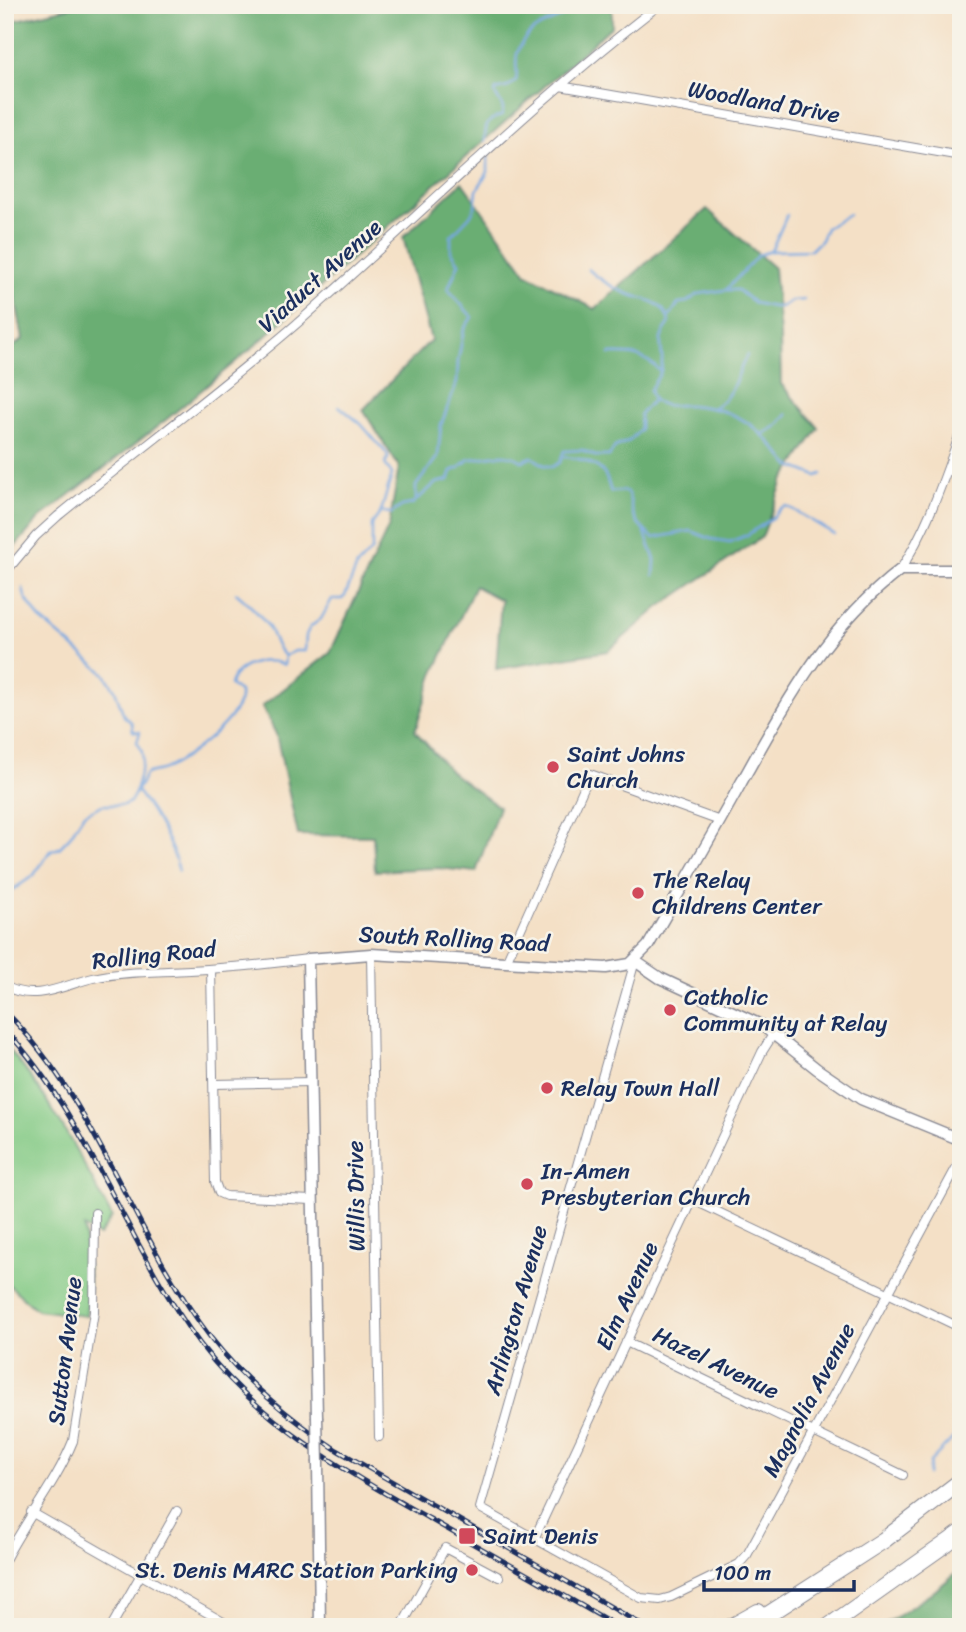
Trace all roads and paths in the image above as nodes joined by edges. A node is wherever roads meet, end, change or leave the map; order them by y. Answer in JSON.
{"nodes":[{"id":1,"x":659,"y":5,"type":"edge"},
{"id":2,"x":560,"y":86,"type":"junction"},
{"id":3,"x":961,"y":156,"type":"edge"},
{"id":4,"x":961,"y":431,"type":"edge"},
{"id":5,"x":900,"y":570,"type":"junction"},
{"id":6,"x":961,"y":570,"type":"edge"},
{"id":7,"x":5,"y":573,"type":"edge"},
{"id":8,"x":720,"y":821,"type":"junction"},
{"id":9,"x":371,"y":954,"type":"junction"},
{"id":10,"x":308,"y":959,"type":"junction"},
{"id":11,"x":635,"y":961,"type":"junction"},
{"id":12,"x":506,"y":962,"type":"junction"},
{"id":13,"x":211,"y":969,"type":"junction"},
{"id":14,"x":5,"y":986,"type":"edge"},
{"id":15,"x":774,"y":1033,"type":"junction"},
{"id":16,"x":310,"y":1082,"type":"junction"},
{"id":17,"x":214,"y":1084,"type":"junction"},
{"id":18,"x":961,"y":1140,"type":"edge"},
{"id":19,"x":961,"y":1159,"type":"edge"},
{"id":20,"x":312,"y":1200,"type":"junction"},
{"id":21,"x":693,"y":1200,"type":"junction"},
{"id":22,"x":95,"y":1213,"type":"dead end"},
{"id":23,"x":889,"y":1293,"type":"junction"},
{"id":24,"x":961,"y":1328,"type":"edge"},
{"id":25,"x":626,"y":1342,"type":"junction"},
{"id":26,"x":815,"y":1432,"type":"junction"},
{"id":27,"x":379,"y":1437,"type":"dead end"},
{"id":28,"x":903,"y":1475,"type":"dead end"},
{"id":29,"x":961,"y":1481,"type":"edge"},
{"id":30,"x":177,"y":1511,"type":"dead end"},
{"id":31,"x":31,"y":1512,"type":"junction"},
{"id":32,"x":961,"y":1533,"type":"edge"},
{"id":33,"x":534,"y":1539,"type":"junction"},
{"id":34,"x":961,"y":1541,"type":"edge"},
{"id":35,"x":5,"y":1560,"type":"edge"},
{"id":36,"x":843,"y":1566,"type":"junction"},
{"id":37,"x":141,"y":1576,"type":"junction"},
{"id":38,"x":499,"y":1577,"type":"dead end"},
{"id":39,"x":732,"y":1626,"type":"edge"},
{"id":40,"x":111,"y":1627,"type":"edge"},
{"id":41,"x":232,"y":1627,"type":"edge"},
{"id":42,"x":320,"y":1627,"type":"edge"},
{"id":43,"x":401,"y":1627,"type":"edge"},
{"id":44,"x":749,"y":1627,"type":"edge"},
{"id":45,"x":828,"y":1627,"type":"edge"},
{"id":46,"x":846,"y":1627,"type":"edge"}],
"edges":[{"from":1,"to":2,"type":"street","name":"Viaduct Avenue"},
{"from":2,"to":3,"type":"street","name":"Woodland Drive"},
{"from":2,"to":7,"type":"street","name":"Viaduct Avenue"},
{"from":4,"to":5,"type":"street"},
{"from":5,"to":6,"type":"street"},
{"from":5,"to":8,"type":"street"},
{"from":8,"to":11,"type":"street"},
{"from":8,"to":12,"type":"street"},
{"from":9,"to":10,"type":"street","name":"South Rolling Road"},
{"from":9,"to":12,"type":"street","name":"South Rolling Road"},
{"from":9,"to":27,"type":"street","name":"Willis Drive"},
{"from":10,"to":13,"type":"street","name":"Rolling Road"},
{"from":10,"to":16,"type":"street"},
{"from":11,"to":12,"type":"street","name":"South Rolling Road"},
{"from":11,"to":15,"type":"street"},
{"from":11,"to":33,"type":"street","name":"Arlington Avenue"},
{"from":13,"to":14,"type":"street","name":"Rolling Road"},
{"from":13,"to":17,"type":"street"},
{"from":15,"to":18,"type":"street"},
{"from":15,"to":21,"type":"street","name":"Elm Avenue"},
{"from":16,"to":17,"type":"street"},
{"from":16,"to":20,"type":"street"},
{"from":17,"to":20,"type":"street"},
{"from":19,"to":23,"type":"street","name":"Magnolia Avenue"},
{"from":20,"to":42,"type":"street","bridge":true},
{"from":21,"to":23,"type":"street"},
{"from":21,"to":25,"type":"street","name":"Elm Avenue"},
{"from":22,"to":31,"type":"street","name":"Sutton Avenue"},
{"from":23,"to":24,"type":"street"},
{"from":23,"to":26,"type":"street","name":"Magnolia Avenue"},
{"from":25,"to":26,"type":"street","name":"Hazel Avenue"},
{"from":25,"to":33,"type":"street","name":"Elm Avenue"},
{"from":26,"to":28,"type":"street","name":"Hazel Avenue"},
{"from":26,"to":33,"type":"street","name":"Magnolia Avenue"},
{"from":29,"to":36,"type":"highway"},
{"from":30,"to":37,"type":"street"},
{"from":31,"to":35,"type":"street","name":"Sutton Avenue"},
{"from":31,"to":37,"type":"street"},
{"from":32,"to":45,"type":"highway"},
{"from":34,"to":46,"type":"highway"},
{"from":36,"to":39,"type":"highway"},
{"from":36,"to":44,"type":"highway"},
{"from":37,"to":40,"type":"street"},
{"from":37,"to":41,"type":"street"},
{"from":38,"to":43,"type":"street"}]}
